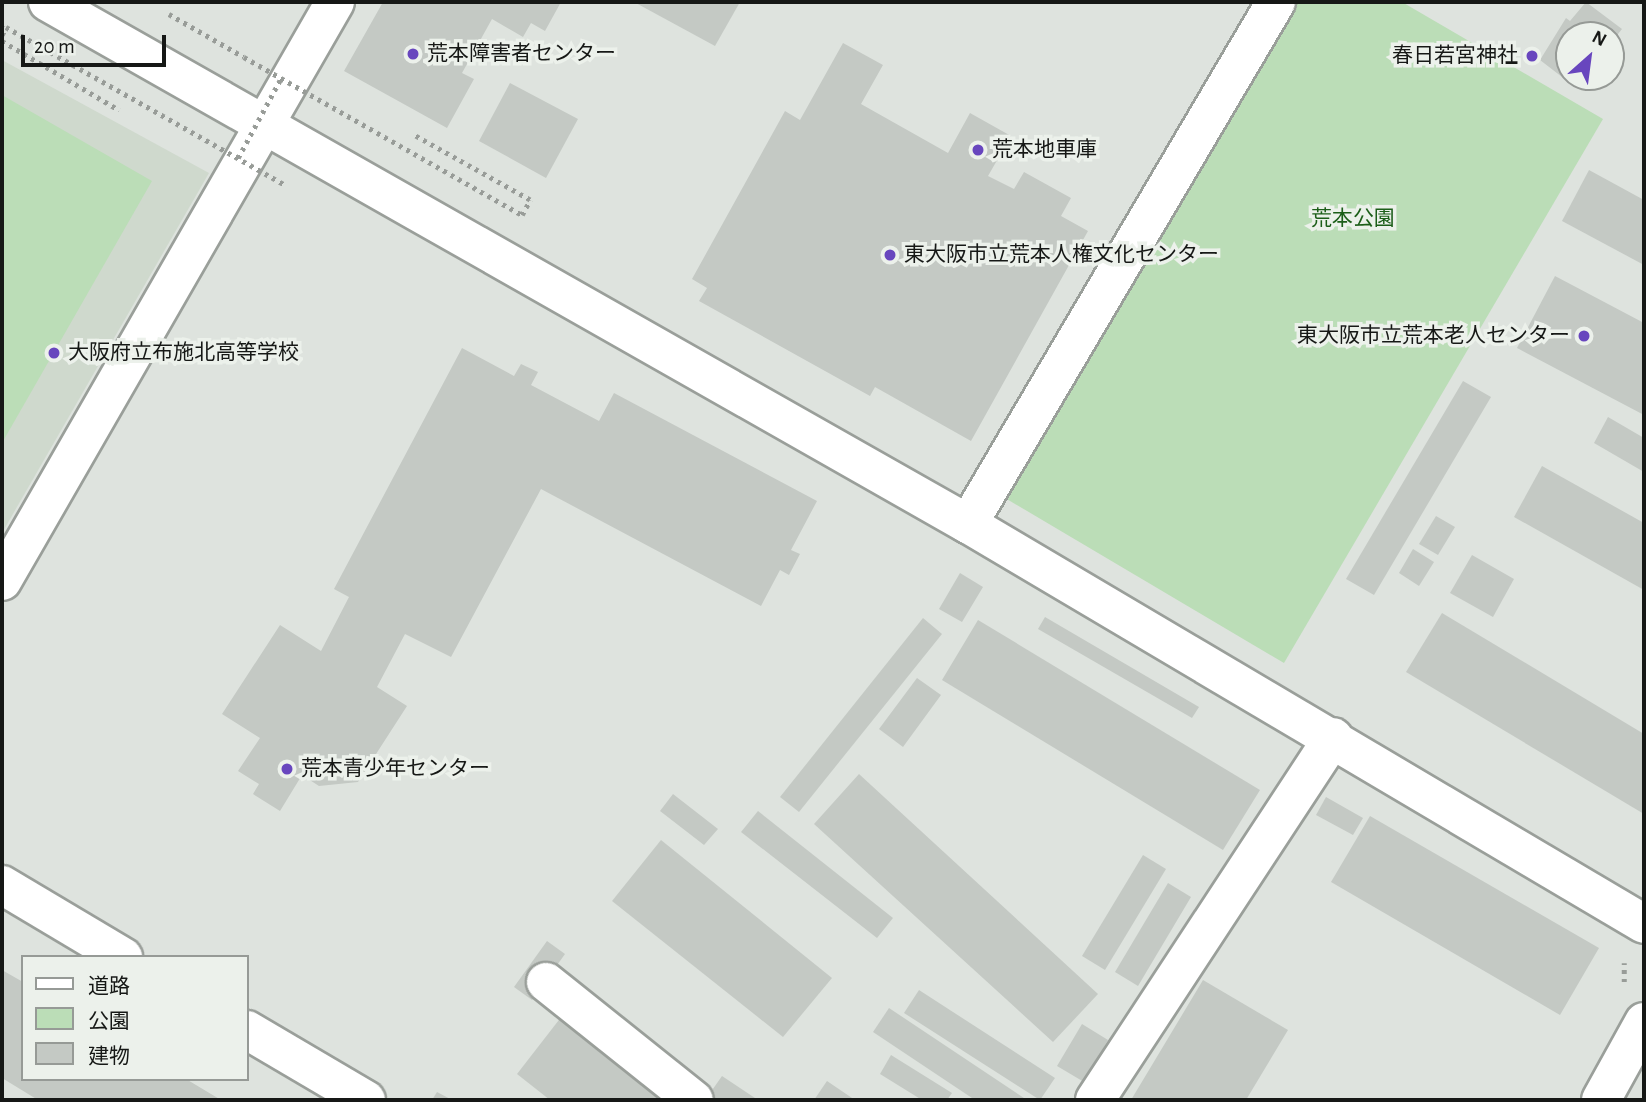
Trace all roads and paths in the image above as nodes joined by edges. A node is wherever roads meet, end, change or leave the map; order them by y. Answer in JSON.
{"nodes":[{"id":1,"x":48,"y":2,"type":"edge"},
{"id":2,"x":335,"y":2,"type":"edge"},
{"id":3,"x":1276,"y":2,"type":"edge"},
{"id":4,"x":169,"y":14,"type":"dead end"},
{"id":5,"x":2,"y":35,"type":"edge"},
{"id":6,"x":2,"y":41,"type":"edge"},
{"id":7,"x":281,"y":78,"type":"junction"},
{"id":8,"x":119,"y":110,"type":"dead end"},
{"id":9,"x":264,"y":127,"type":"junction"},
{"id":10,"x":412,"y":134,"type":"dead end"},
{"id":11,"x":238,"y":158,"type":"junction"},
{"id":12,"x":285,"y":185,"type":"dead end"},
{"id":13,"x":968,"y":524,"type":"junction"},
{"id":14,"x":2,"y":581,"type":"edge"},
{"id":15,"x":1333,"y":737,"type":"junction"},
{"id":16,"x":2,"y":886,"type":"edge"},
{"id":17,"x":1643,"y":920,"type":"edge"},
{"id":18,"x":120,"y":955,"type":"edge"},
{"id":19,"x":547,"y":982,"type":"dead end"},
{"id":20,"x":1644,"y":1022,"type":"edge"},
{"id":21,"x":248,"y":1031,"type":"edge"},
{"id":22,"x":366,"y":1100,"type":"edge"},
{"id":23,"x":694,"y":1100,"type":"edge"},
{"id":24,"x":1095,"y":1100,"type":"edge"},
{"id":25,"x":1601,"y":1100,"type":"edge"}],
"edges":[{"from":1,"to":9,"type":"street"},
{"from":2,"to":9,"type":"street"},
{"from":3,"to":13,"type":"street"},
{"from":4,"to":7,"type":"path","bridge":true},
{"from":5,"to":11,"type":"path","bridge":true},
{"from":6,"to":8,"type":"path"},
{"from":7,"to":10,"type":"path","bridge":true},
{"from":7,"to":11,"type":"path","bridge":true},
{"from":9,"to":13,"type":"street"},
{"from":9,"to":14,"type":"street"},
{"from":11,"to":12,"type":"path","bridge":true},
{"from":13,"to":15,"type":"street"},
{"from":15,"to":17,"type":"street"},
{"from":15,"to":24,"type":"street"},
{"from":16,"to":18,"type":"street"},
{"from":19,"to":23,"type":"street"},
{"from":20,"to":25,"type":"street"},
{"from":21,"to":22,"type":"street"}]}
